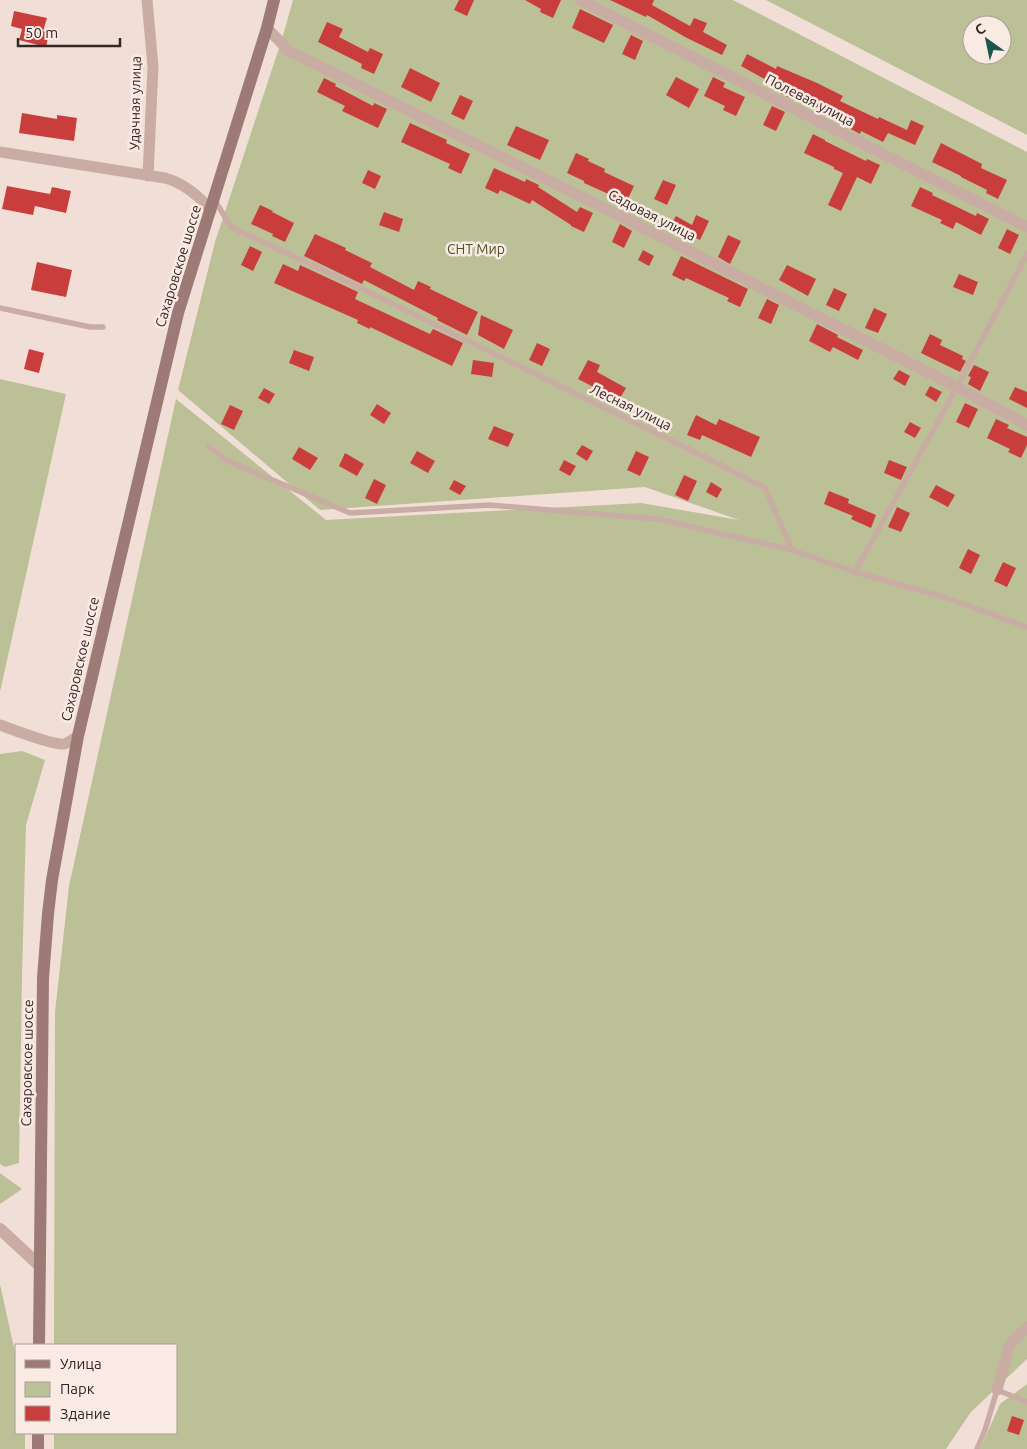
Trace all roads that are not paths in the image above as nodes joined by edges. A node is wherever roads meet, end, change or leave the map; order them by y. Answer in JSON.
{"nodes":[{"id":1,"x":147,"y":0,"type":"edge"},
{"id":2,"x":274,"y":0,"type":"edge"},
{"id":3,"x":580,"y":0,"type":"edge"},
{"id":4,"x":268,"y":28,"type":"junction"},
{"id":5,"x":0,"y":152,"type":"edge"},
{"id":6,"x":148,"y":176,"type":"junction"},
{"id":7,"x":212,"y":204,"type":"junction"},
{"id":8,"x":1027,"y":227,"type":"edge"},
{"id":9,"x":1027,"y":254,"type":"edge"},
{"id":10,"x":0,"y":308,"type":"edge"},
{"id":11,"x":102,"y":327,"type":"dead end"},
{"id":12,"x":957,"y":387,"type":"junction"},
{"id":13,"x":1027,"y":424,"type":"edge"},
{"id":14,"x":209,"y":446,"type":"dead end"},
{"id":15,"x":792,"y":550,"type":"junction"},
{"id":16,"x":855,"y":572,"type":"junction"},
{"id":17,"x":1027,"y":627,"type":"edge"},
{"id":18,"x":0,"y":725,"type":"edge"},
{"id":19,"x":78,"y":736,"type":"junction"},
{"id":20,"x":0,"y":1229,"type":"edge"},
{"id":21,"x":40,"y":1266,"type":"junction"},
{"id":22,"x":1027,"y":1327,"type":"edge"},
{"id":23,"x":39,"y":1344,"type":"edge"},
{"id":24,"x":997,"y":1390,"type":"junction"},
{"id":25,"x":1027,"y":1402,"type":"edge"},
{"id":26,"x":38,"y":1434,"type":"edge"},
{"id":27,"x":38,"y":1449,"type":"edge"},
{"id":28,"x":978,"y":1449,"type":"edge"}],
"edges":[{"from":1,"to":6,"type":"street","name":"Удачная улица"},
{"from":2,"to":4,"type":"main road","name":"Сахаровское шоссе"},
{"from":3,"to":8,"type":"street","name":"Полевая улица"},
{"from":4,"to":7,"type":"main road","name":"Сахаровское шоссе"},
{"from":4,"to":12,"type":"street","name":"Садовая улица"},
{"from":5,"to":6,"type":"street"},
{"from":6,"to":7,"type":"street"},
{"from":7,"to":15,"type":"lane","name":"Лесная улица"},
{"from":7,"to":19,"type":"main road","name":"Сахаровское шоссе"},
{"from":9,"to":12,"type":"lane"},
{"from":10,"to":11,"type":"lane"},
{"from":12,"to":13,"type":"street","name":"Садовая улица"},
{"from":12,"to":16,"type":"lane"},
{"from":14,"to":15,"type":"lane"},
{"from":15,"to":16,"type":"lane"},
{"from":16,"to":17,"type":"lane"},
{"from":18,"to":19,"type":"street"},
{"from":19,"to":21,"type":"main road","name":"Сахаровское шоссе"},
{"from":20,"to":21,"type":"street"},
{"from":21,"to":23,"type":"main road","name":"Сахаровское шоссе"},
{"from":22,"to":24,"type":"street"},
{"from":24,"to":25,"type":"lane"},
{"from":24,"to":28,"type":"lane"},
{"from":26,"to":27,"type":"main road"}]}
